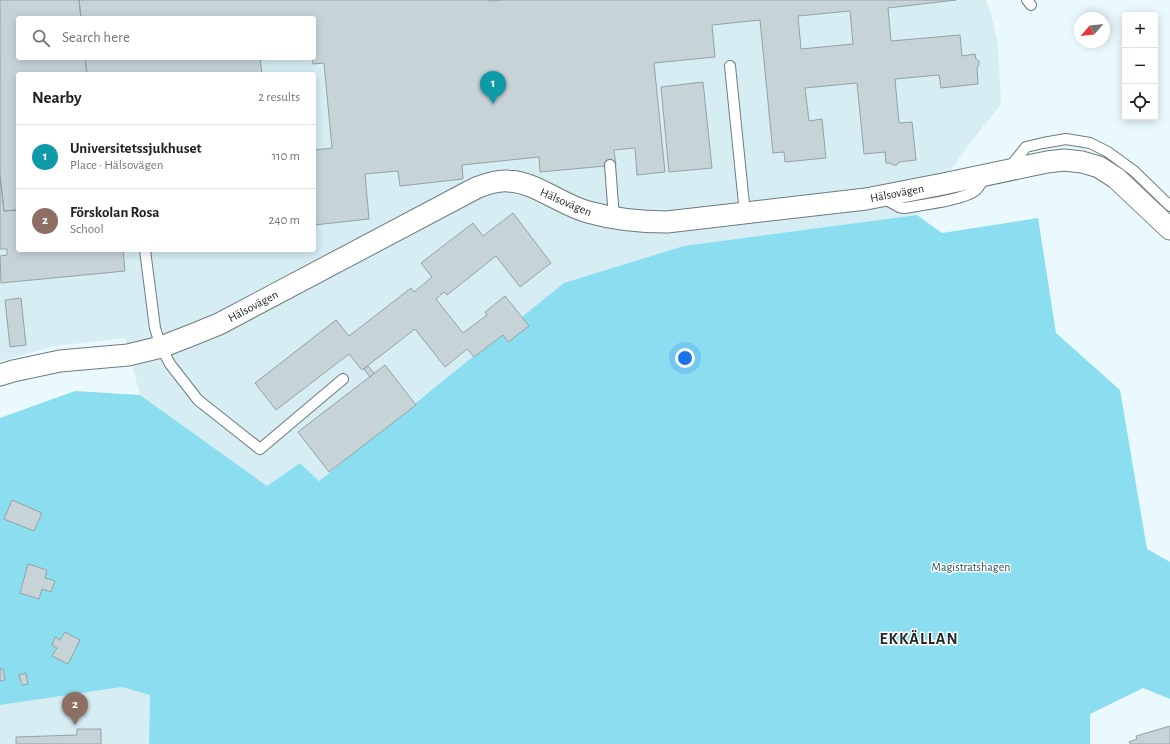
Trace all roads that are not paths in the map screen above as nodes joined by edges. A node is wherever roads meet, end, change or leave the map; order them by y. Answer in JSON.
{"nodes":[{"id":1,"x":730,"y":66,"type":"dead end"},
{"id":2,"x":610,"y":165,"type":"dead end"},
{"id":3,"x":1007,"y":170,"type":"junction"},
{"id":4,"x":1170,"y":206,"type":"edge"},
{"id":5,"x":745,"y":214,"type":"junction"},
{"id":6,"x":614,"y":218,"type":"junction"},
{"id":7,"x":1170,"y":229,"type":"edge"},
{"id":8,"x":145,"y":252,"type":"edge"},
{"id":9,"x":161,"y":347,"type":"junction"},
{"id":10,"x":0,"y":375,"type":"edge"},
{"id":11,"x":343,"y":380,"type":"dead end"}],
"edges":[{"from":1,"to":5,"type":"lane"},
{"from":2,"to":6,"type":"lane"},
{"from":3,"to":4,"type":"lane"},
{"from":3,"to":5,"type":"street","name":"Hälsovägen"},
{"from":3,"to":7,"type":"street","name":"Hälsovägen"},
{"from":5,"to":6,"type":"street","name":"Hälsovägen"},
{"from":6,"to":9,"type":"street","name":"Hälsovägen"},
{"from":8,"to":9,"type":"lane"},
{"from":9,"to":10,"type":"street","name":"Hälsovägen"},
{"from":9,"to":11,"type":"lane"}]}
